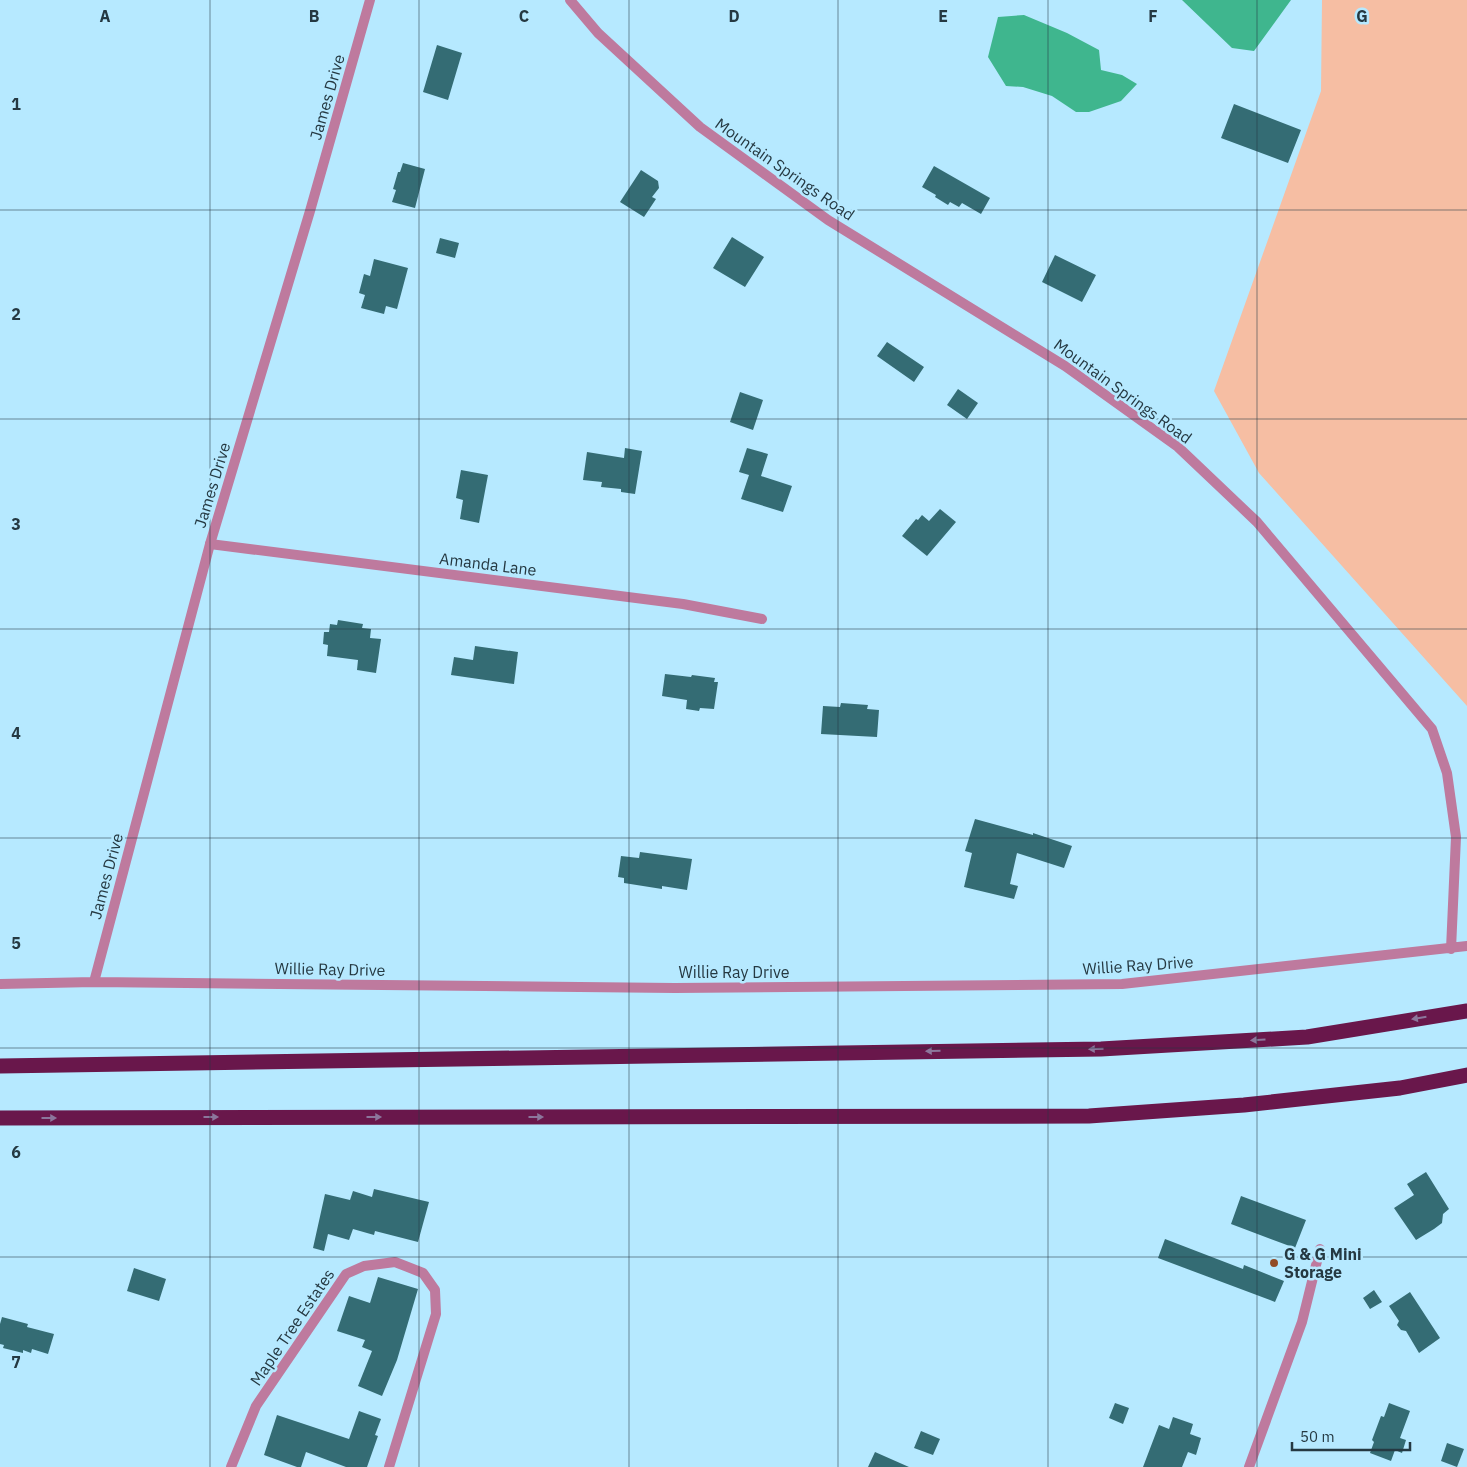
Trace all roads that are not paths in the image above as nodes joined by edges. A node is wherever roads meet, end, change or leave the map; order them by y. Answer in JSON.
{"nodes":[{"id":1,"x":370,"y":0,"type":"edge"},
{"id":2,"x":570,"y":0,"type":"edge"},
{"id":3,"x":210,"y":544,"type":"junction"},
{"id":4,"x":762,"y":619,"type":"dead end"},
{"id":5,"x":1467,"y":946,"type":"edge"},
{"id":6,"x":1451,"y":949,"type":"junction"},
{"id":7,"x":94,"y":982,"type":"junction"},
{"id":8,"x":0,"y":984,"type":"edge"},
{"id":9,"x":1467,"y":1010,"type":"edge"},
{"id":10,"x":0,"y":1066,"type":"edge"},
{"id":11,"x":1467,"y":1075,"type":"edge"},
{"id":12,"x":0,"y":1118,"type":"edge"},
{"id":13,"x":1320,"y":1249,"type":"dead end"},
{"id":14,"x":231,"y":1467,"type":"edge"},
{"id":15,"x":389,"y":1467,"type":"edge"},
{"id":16,"x":1249,"y":1467,"type":"edge"}],
"edges":[{"from":1,"to":3,"type":"street","name":"James Drive"},
{"from":2,"to":6,"type":"street","name":"Mountain Springs Road"},
{"from":3,"to":4,"type":"street","name":"Amanda Lane"},
{"from":3,"to":7,"type":"street","name":"James Drive"},
{"from":5,"to":6,"type":"street","name":"Willie Ray Drive"},
{"from":6,"to":7,"type":"street","name":"Willie Ray Drive"},
{"from":7,"to":8,"type":"street","name":"Willie Ray Drive"},
{"from":9,"to":10,"type":"highway","one_way":true},
{"from":12,"to":11,"type":"highway","one_way":true},
{"from":13,"to":16,"type":"street"},
{"from":14,"to":15,"type":"street","name":"Maple Tree Estates"}]}
